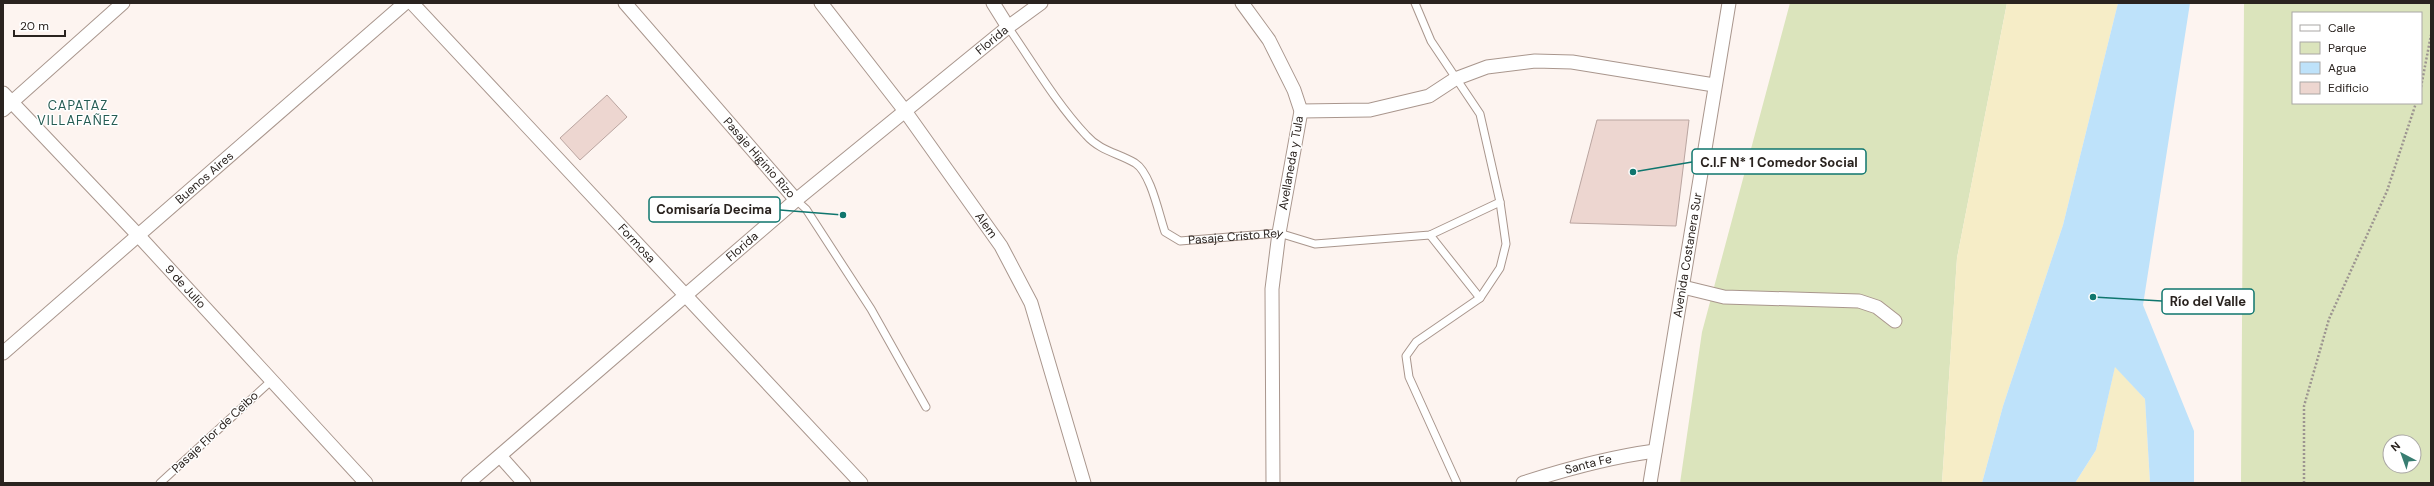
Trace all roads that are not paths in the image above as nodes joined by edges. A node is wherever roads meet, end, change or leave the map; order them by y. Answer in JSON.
{"nodes":[{"id":1,"x":123,"y":3,"type":"edge"},
{"id":2,"x":405,"y":3,"type":"edge"},
{"id":3,"x":412,"y":3,"type":"edge"},
{"id":4,"x":626,"y":3,"type":"edge"},
{"id":5,"x":821,"y":3,"type":"edge"},
{"id":6,"x":993,"y":3,"type":"edge"},
{"id":7,"x":1041,"y":3,"type":"edge"},
{"id":8,"x":1242,"y":3,"type":"edge"},
{"id":9,"x":1415,"y":3,"type":"edge"},
{"id":10,"x":1729,"y":3,"type":"edge"},
{"id":11,"x":1008,"y":27,"type":"junction"},
{"id":12,"x":1455,"y":79,"type":"junction"},
{"id":13,"x":1714,"y":85,"type":"junction"},
{"id":14,"x":3,"y":93,"type":"edge"},
{"id":15,"x":8,"y":106,"type":"edge"},
{"id":16,"x":905,"y":111,"type":"junction"},
{"id":17,"x":1301,"y":111,"type":"junction"},
{"id":18,"x":796,"y":200,"type":"junction"},
{"id":19,"x":1500,"y":202,"type":"junction"},
{"id":20,"x":1279,"y":233,"type":"junction"},
{"id":21,"x":138,"y":234,"type":"junction"},
{"id":22,"x":1430,"y":235,"type":"junction"},
{"id":23,"x":1683,"y":287,"type":"junction"},
{"id":24,"x":685,"y":295,"type":"junction"},
{"id":25,"x":1480,"y":298,"type":"junction"},
{"id":26,"x":1895,"y":321,"type":"dead end"},
{"id":27,"x":3,"y":353,"type":"edge"},
{"id":28,"x":271,"y":381,"type":"junction"},
{"id":29,"x":926,"y":407,"type":"dead end"},
{"id":30,"x":1655,"y":451,"type":"junction"},
{"id":31,"x":500,"y":456,"type":"junction"},
{"id":32,"x":160,"y":483,"type":"edge"},
{"id":33,"x":366,"y":483,"type":"edge"},
{"id":34,"x":468,"y":483,"type":"edge"},
{"id":35,"x":524,"y":483,"type":"edge"},
{"id":36,"x":861,"y":483,"type":"edge"},
{"id":37,"x":1084,"y":483,"type":"edge"},
{"id":38,"x":1273,"y":483,"type":"edge"},
{"id":39,"x":1457,"y":483,"type":"edge"},
{"id":40,"x":1523,"y":483,"type":"edge"},
{"id":41,"x":1650,"y":483,"type":"edge"}],
"edges":[{"from":1,"to":15,"type":"street"},
{"from":2,"to":21,"type":"street","name":"Buenos Aires"},
{"from":3,"to":24,"type":"street","name":"Formosa"},
{"from":4,"to":18,"type":"street","name":"Pasaje Higinio Rizo"},
{"from":5,"to":16,"type":"street","name":"Alem"},
{"from":6,"to":11,"type":"street","name":"Pasaje Cristo Rey"},
{"from":7,"to":11,"type":"street","name":"Florida"},
{"from":8,"to":17,"type":"street","name":"Avellaneda y Tula"},
{"from":9,"to":12,"type":"lane"},
{"from":10,"to":13,"type":"street","name":"Avenida Costanera Sur"},
{"from":11,"to":16,"type":"street","name":"Florida"},
{"from":11,"to":20,"type":"lane","name":"Pasaje Cristo Rey"},
{"from":12,"to":13,"type":"street"},
{"from":12,"to":17,"type":"street"},
{"from":12,"to":19,"type":"lane"},
{"from":13,"to":23,"type":"street","name":"Avenida Costanera Sur"},
{"from":14,"to":15,"type":"street","name":"9 de Julio"},
{"from":15,"to":21,"type":"street","name":"9 de Julio"},
{"from":16,"to":18,"type":"street","name":"Florida"},
{"from":16,"to":37,"type":"street","name":"Alem"},
{"from":17,"to":20,"type":"street","name":"Avellaneda y Tula"},
{"from":18,"to":24,"type":"street","name":"Florida"},
{"from":18,"to":29,"type":"lane","name":"Pasaje Higinio Rizo"},
{"from":19,"to":22,"type":"lane","name":"Pasaje Cristo Rey"},
{"from":19,"to":25,"type":"lane"},
{"from":20,"to":22,"type":"lane","name":"Pasaje Cristo Rey"},
{"from":20,"to":38,"type":"street","name":"Avellaneda y Tula"},
{"from":21,"to":27,"type":"street","name":"Buenos Aires"},
{"from":21,"to":28,"type":"street","name":"9 de Julio"},
{"from":22,"to":25,"type":"lane"},
{"from":23,"to":26,"type":"street"},
{"from":23,"to":30,"type":"street","name":"Avenida Costanera Sur"},
{"from":24,"to":31,"type":"street","name":"Florida"},
{"from":24,"to":36,"type":"street","name":"Formosa"},
{"from":25,"to":39,"type":"lane"},
{"from":28,"to":32,"type":"lane","name":"Pasaje Flor de Ceibo"},
{"from":28,"to":33,"type":"street","name":"9 de Julio"},
{"from":30,"to":40,"type":"street","name":"Santa Fe"},
{"from":30,"to":41,"type":"street","name":"Avenida Costanera Sur"},
{"from":31,"to":34,"type":"street","name":"Florida"},
{"from":31,"to":35,"type":"street"}]}
